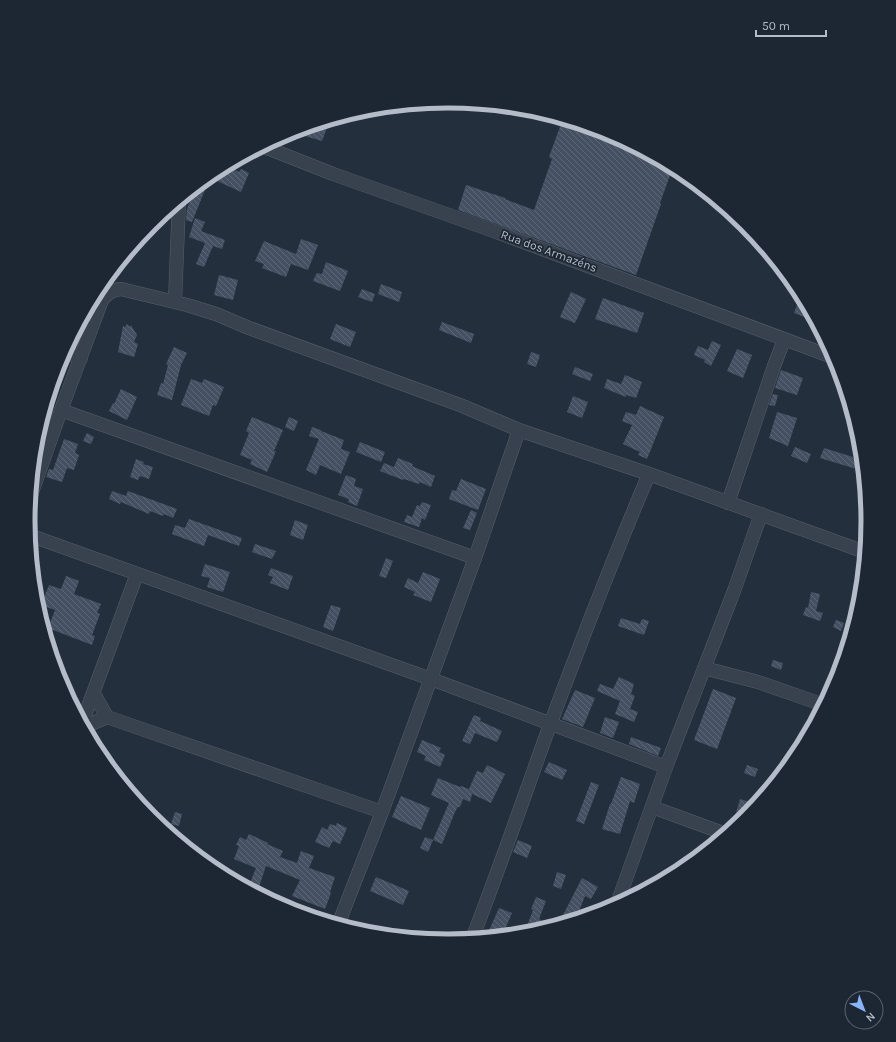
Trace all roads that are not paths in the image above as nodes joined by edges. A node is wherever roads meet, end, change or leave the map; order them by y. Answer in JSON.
{"nodes":[{"id":1,"x":269,"y":149,"type":"edge"},
{"id":2,"x":179,"y":208,"type":"edge"},
{"id":3,"x":175,"y":301,"type":"junction"},
{"id":4,"x":784,"y":340,"type":"junction"},
{"id":5,"x":70,"y":354,"type":"edge"},
{"id":6,"x":826,"y":355,"type":"edge"},
{"id":7,"x":80,"y":358,"type":"junction"},
{"id":8,"x":61,"y":410,"type":"junction"},
{"id":9,"x":520,"y":430,"type":"junction"},
{"id":10,"x":649,"y":474,"type":"junction"},
{"id":11,"x":38,"y":475,"type":"edge"},
{"id":12,"x":728,"y":503,"type":"junction"},
{"id":13,"x":761,"y":514,"type":"junction"},
{"id":14,"x":36,"y":537,"type":"edge"},
{"id":15,"x":860,"y":550,"type":"edge"},
{"id":16,"x":475,"y":558,"type":"junction"},
{"id":17,"x":137,"y":574,"type":"junction"},
{"id":18,"x":704,"y":668,"type":"junction"},
{"id":19,"x":431,"y":679,"type":"junction"},
{"id":20,"x":94,"y":694,"type":"junction"},
{"id":21,"x":818,"y":703,"type":"edge"},
{"id":22,"x":85,"y":717,"type":"edge"},
{"id":23,"x":106,"y":717,"type":"junction"},
{"id":24,"x":551,"y":724,"type":"junction"},
{"id":25,"x":89,"y":725,"type":"edge"},
{"id":26,"x":666,"y":767,"type":"junction"},
{"id":27,"x":652,"y":807,"type":"junction"},
{"id":28,"x":382,"y":812,"type":"junction"},
{"id":29,"x":720,"y":832,"type":"edge"},
{"id":30,"x":620,"y":896,"type":"edge"},
{"id":31,"x":340,"y":920,"type":"edge"},
{"id":32,"x":474,"y":933,"type":"edge"}],
"edges":[{"from":1,"to":4,"type":"street","name":"Rua dos Armazéns"},
{"from":2,"to":3,"type":"street"},
{"from":3,"to":7,"type":"street"},
{"from":3,"to":9,"type":"street"},
{"from":4,"to":6,"type":"street","name":"Rua dos Armazéns"},
{"from":4,"to":12,"type":"street"},
{"from":5,"to":7,"type":"street"},
{"from":7,"to":8,"type":"street"},
{"from":8,"to":11,"type":"street"},
{"from":8,"to":16,"type":"street"},
{"from":9,"to":10,"type":"street"},
{"from":9,"to":16,"type":"street"},
{"from":10,"to":12,"type":"street"},
{"from":10,"to":24,"type":"street"},
{"from":12,"to":13,"type":"street"},
{"from":13,"to":15,"type":"street"},
{"from":13,"to":18,"type":"street"},
{"from":14,"to":17,"type":"street"},
{"from":16,"to":19,"type":"street"},
{"from":17,"to":19,"type":"street"},
{"from":17,"to":20,"type":"street"},
{"from":18,"to":21,"type":"street"},
{"from":18,"to":26,"type":"street"},
{"from":19,"to":24,"type":"street"},
{"from":19,"to":28,"type":"street"},
{"from":20,"to":22,"type":"street"},
{"from":20,"to":23,"type":"street"},
{"from":23,"to":25,"type":"street"},
{"from":23,"to":28,"type":"street"},
{"from":24,"to":26,"type":"street"},
{"from":24,"to":32,"type":"street"},
{"from":26,"to":27,"type":"street"},
{"from":27,"to":29,"type":"street"},
{"from":27,"to":30,"type":"street"},
{"from":28,"to":31,"type":"street"}]}
